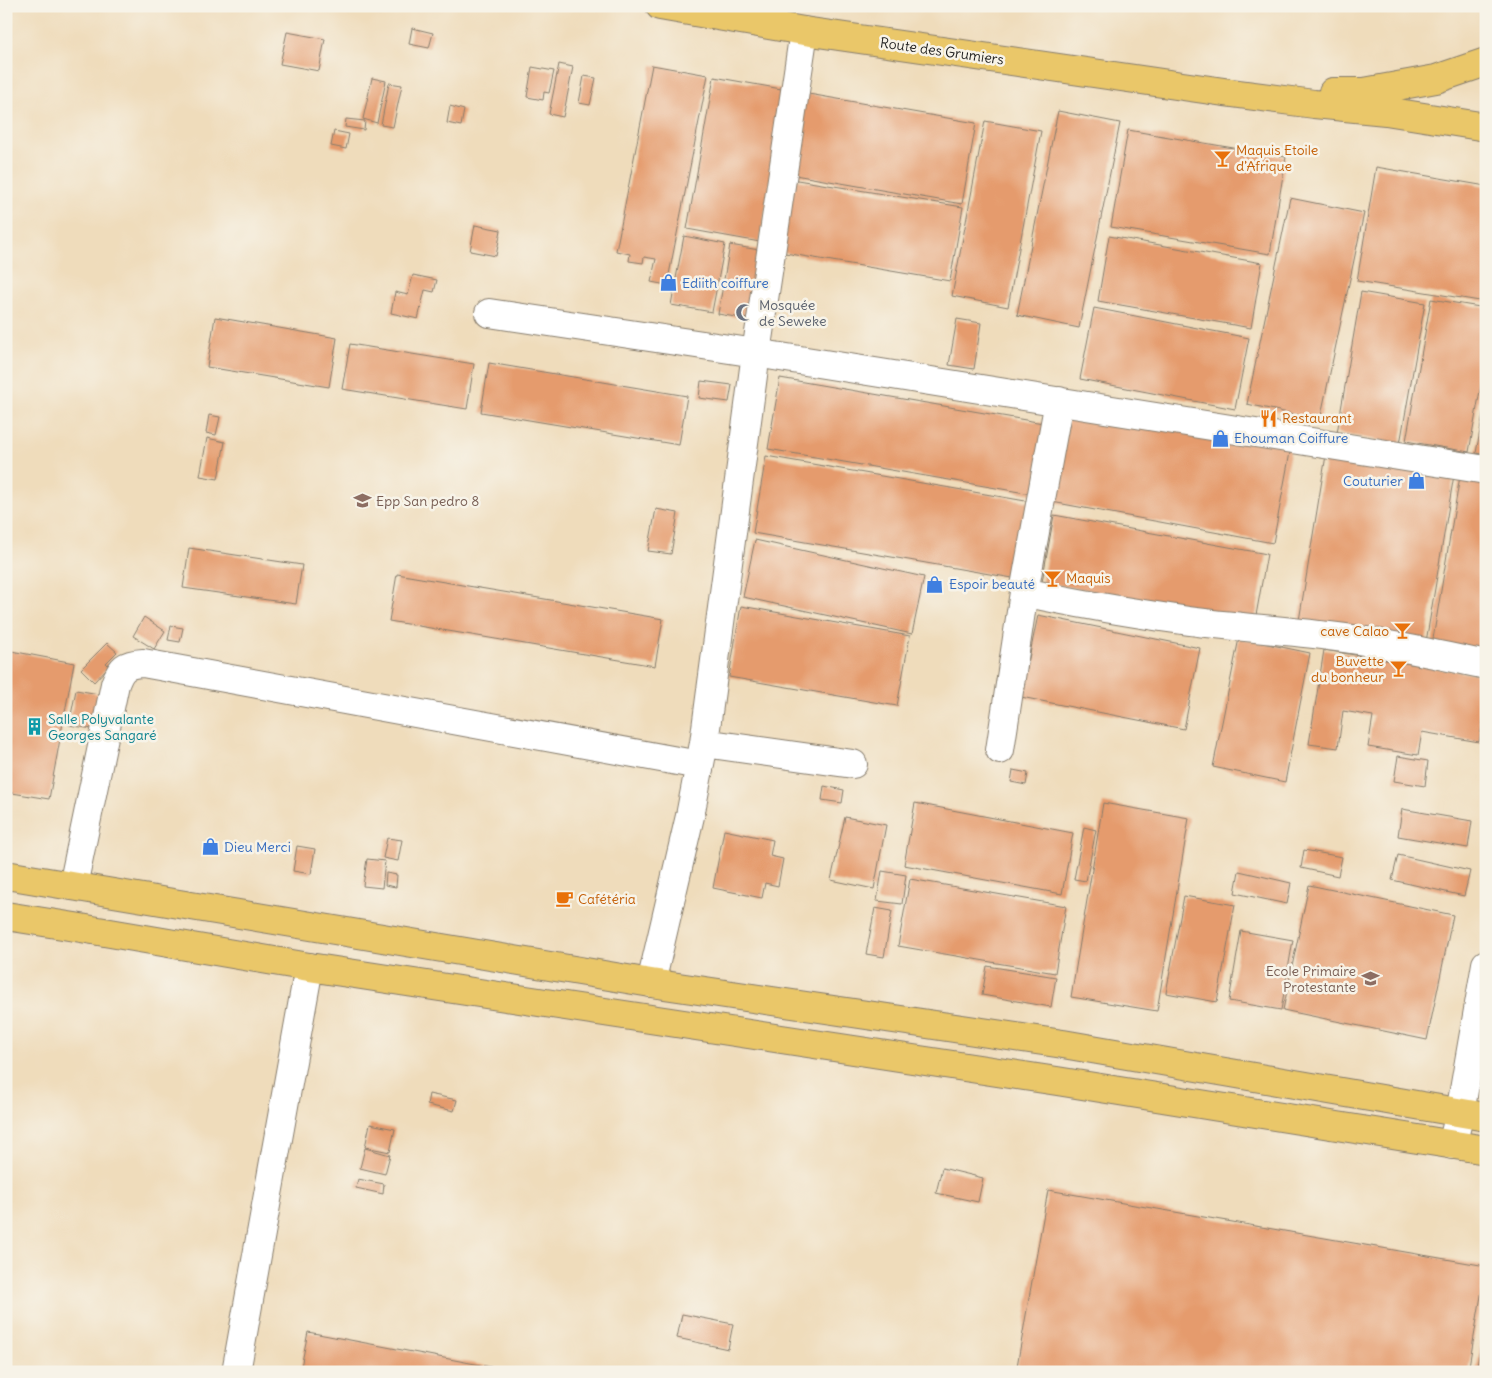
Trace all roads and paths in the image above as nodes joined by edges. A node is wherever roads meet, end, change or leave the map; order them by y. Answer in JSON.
{"nodes":[{"id":1,"x":660,"y":6,"type":"edge"},
{"id":2,"x":804,"y":31,"type":"junction"},
{"id":3,"x":1486,"y":62,"type":"edge"},
{"id":4,"x":1224,"y":92,"type":"junction"},
{"id":5,"x":1486,"y":127,"type":"edge"},
{"id":6,"x":489,"y":312,"type":"dead end"},
{"id":7,"x":756,"y":353,"type":"junction"},
{"id":8,"x":1059,"y":401,"type":"junction"},
{"id":9,"x":1486,"y":470,"type":"edge"},
{"id":10,"x":1024,"y":592,"type":"junction"},
{"id":11,"x":1486,"y":665,"type":"edge"},
{"id":12,"x":1000,"y":750,"type":"dead end"},
{"id":13,"x":702,"y":754,"type":"junction"},
{"id":14,"x":853,"y":764,"type":"dead end"},
{"id":15,"x":6,"y":875,"type":"edge"},
{"id":16,"x":73,"y":886,"type":"junction"},
{"id":17,"x":6,"y":916,"type":"edge"},
{"id":18,"x":1486,"y":964,"type":"edge"},
{"id":19,"x":309,"y":967,"type":"junction"},
{"id":20,"x":651,"y":983,"type":"junction"},
{"id":21,"x":1473,"y":1115,"type":"edge"},
{"id":22,"x":1452,"y":1145,"type":"junction"},
{"id":23,"x":1486,"y":1150,"type":"edge"},
{"id":24,"x":236,"y":1372,"type":"edge"}],
"edges":[{"from":1,"to":2,"type":"main road","name":"Route des Grumiers"},
{"from":2,"to":4,"type":"main road","name":"Route des Grumiers"},
{"from":2,"to":7,"type":"street"},
{"from":3,"to":4,"type":"main road"},
{"from":4,"to":5,"type":"main road"},
{"from":6,"to":7,"type":"street"},
{"from":7,"to":8,"type":"street"},
{"from":7,"to":13,"type":"street"},
{"from":8,"to":9,"type":"street"},
{"from":8,"to":10,"type":"street"},
{"from":10,"to":11,"type":"street"},
{"from":10,"to":12,"type":"street"},
{"from":13,"to":14,"type":"street"},
{"from":13,"to":16,"type":"street"},
{"from":13,"to":20,"type":"street"},
{"from":15,"to":16,"type":"main road"},
{"from":16,"to":20,"type":"main road"},
{"from":17,"to":19,"type":"main road"},
{"from":18,"to":21,"type":"street"},
{"from":19,"to":22,"type":"main road"},
{"from":19,"to":24,"type":"street"},
{"from":20,"to":21,"type":"main road"},
{"from":21,"to":22,"type":"street"},
{"from":22,"to":23,"type":"main road"}]}
